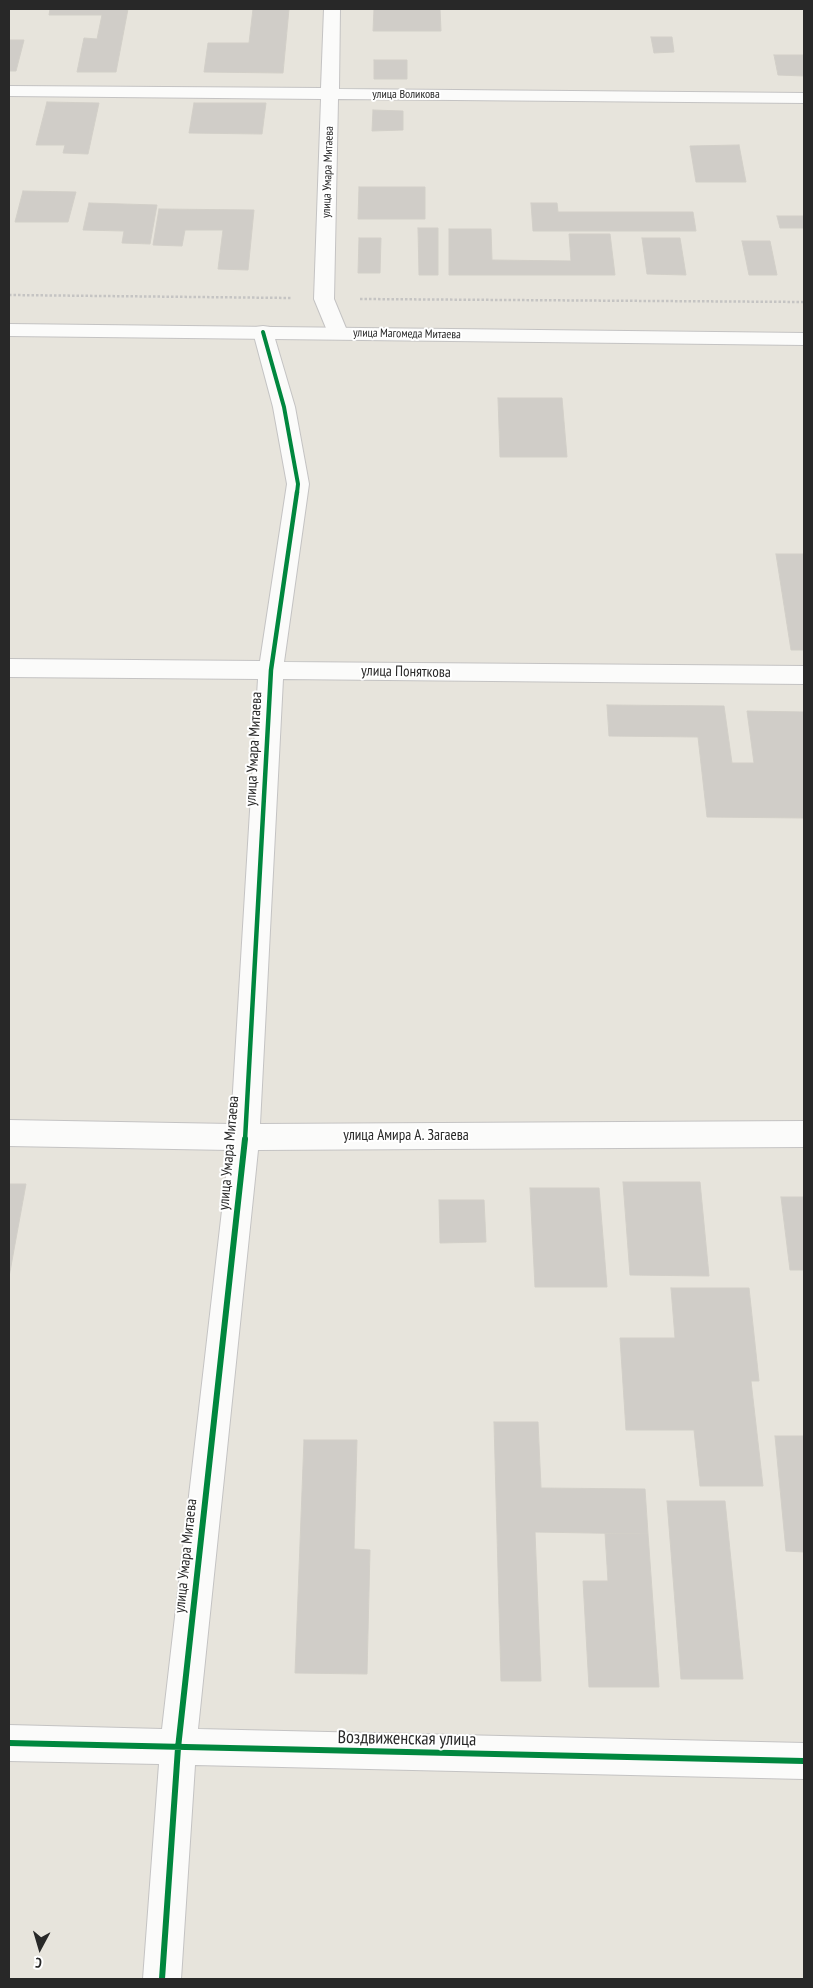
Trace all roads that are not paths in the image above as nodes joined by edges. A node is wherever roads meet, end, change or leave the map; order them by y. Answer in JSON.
{"nodes":[{"id":1,"x":332,"y":9,"type":"edge"},
{"id":2,"x":9,"y":91,"type":"edge"},
{"id":3,"x":331,"y":95,"type":"junction"},
{"id":4,"x":804,"y":98,"type":"edge"},
{"id":5,"x":9,"y":330,"type":"edge"},
{"id":6,"x":263,"y":332,"type":"junction"},
{"id":7,"x":338,"y":333,"type":"junction"},
{"id":8,"x":804,"y":339,"type":"edge"},
{"id":9,"x":9,"y":668,"type":"edge"},
{"id":10,"x":271,"y":670,"type":"junction"},
{"id":11,"x":804,"y":674,"type":"edge"},
{"id":12,"x":9,"y":1134,"type":"edge"},
{"id":13,"x":804,"y":1134,"type":"edge"},
{"id":14,"x":245,"y":1137,"type":"junction"},
{"id":15,"x":9,"y":1743,"type":"edge"},
{"id":16,"x":178,"y":1748,"type":"junction"},
{"id":17,"x":804,"y":1761,"type":"edge"},
{"id":18,"x":162,"y":1979,"type":"edge"}],
"edges":[{"from":1,"to":3,"type":"street","name":"улица Умара Митаева"},
{"from":2,"to":3,"type":"street","name":"улица Воликова"},
{"from":3,"to":4,"type":"street","name":"улица Воликова"},
{"from":3,"to":7,"type":"street","name":"улица Умара Митаева"},
{"from":5,"to":6,"type":"street","name":"улица Магомеда Митаева"},
{"from":6,"to":7,"type":"street","name":"улица Магомеда Митаева"},
{"from":6,"to":10,"type":"street","name":"улица Умара Митаева"},
{"from":7,"to":8,"type":"street","name":"улица Магомеда Митаева"},
{"from":9,"to":10,"type":"street","name":"улица Поняткова"},
{"from":10,"to":11,"type":"street","name":"улица Поняткова"},
{"from":10,"to":14,"type":"street","name":"улица Умара Митаева"},
{"from":12,"to":14,"type":"street","name":"улица Амира А. Загаева"},
{"from":13,"to":14,"type":"street","name":"улица Амира А. Загаева"},
{"from":14,"to":16,"type":"street","name":"улица Умара Митаева"},
{"from":15,"to":16,"type":"street","name":"Воздвиженская улица"},
{"from":16,"to":17,"type":"street","name":"Воздвиженская улица"},
{"from":16,"to":18,"type":"street","name":"улица Умара Митаева"}]}
